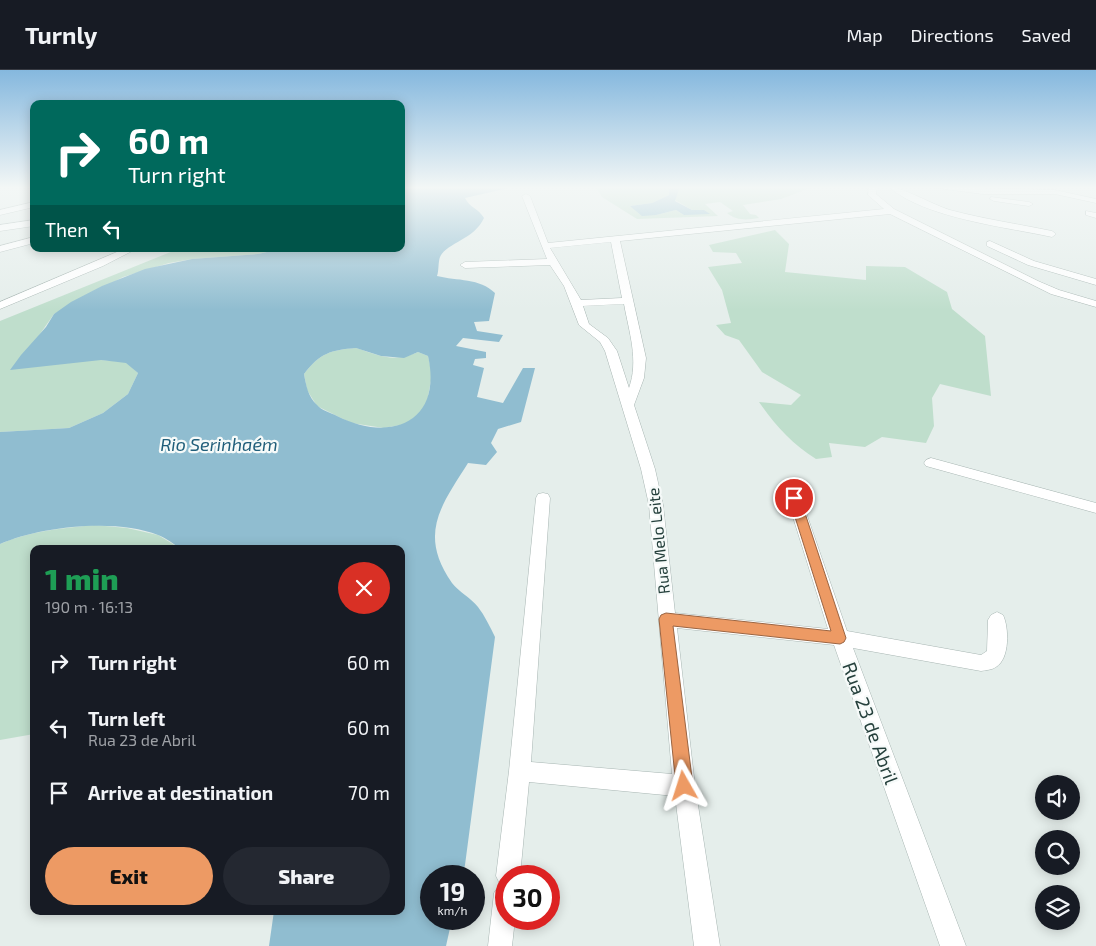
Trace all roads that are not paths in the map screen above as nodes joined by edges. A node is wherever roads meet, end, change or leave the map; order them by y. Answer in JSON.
{"nodes":[{"id":1,"x":538,"y":228,"type":"edge"},
{"id":2,"x":725,"y":228,"type":"edge"},
{"id":3,"x":925,"y":228,"type":"edge"},
{"id":4,"x":1025,"y":228,"type":"edge"},
{"id":5,"x":1052,"y":234,"type":"dead end"},
{"id":6,"x":615,"y":239,"type":"junction"},
{"id":7,"x":30,"y":241,"type":"edge"},
{"id":8,"x":990,"y":244,"type":"dead end"},
{"id":9,"x":545,"y":246,"type":"junction"},
{"id":10,"x":0,"y":249,"type":"edge"},
{"id":11,"x":125,"y":252,"type":"edge"},
{"id":12,"x":552,"y":262,"type":"junction"},
{"id":13,"x":465,"y":265,"type":"dead end"},
{"id":14,"x":1096,"y":282,"type":"edge"},
{"id":15,"x":627,"y":301,"type":"junction"},
{"id":16,"x":577,"y":303,"type":"junction"},
{"id":17,"x":1096,"y":304,"type":"edge"},
{"id":18,"x":0,"y":306,"type":"edge"},
{"id":19,"x":629,"y":404,"type":"junction"},
{"id":20,"x":931,"y":463,"type":"dead end"},
{"id":21,"x":543,"y":498,"type":"dead end"},
{"id":22,"x":794,"y":498,"type":"dead end"},
{"id":23,"x":1096,"y":508,"type":"edge"},
{"id":24,"x":666,"y":619,"type":"junction"},
{"id":25,"x":997,"y":620,"type":"dead end"},
{"id":26,"x":840,"y":638,"type":"junction"},
{"id":27,"x":520,"y":771,"type":"junction"},
{"id":28,"x":684,"y":786,"type":"junction"},
{"id":29,"x":509,"y":865,"type":"edge"},
{"id":30,"x":502,"y":930,"type":"edge"},
{"id":31,"x":500,"y":946,"type":"edge"},
{"id":32,"x":707,"y":946,"type":"edge"},
{"id":33,"x":953,"y":946,"type":"edge"}],
"edges":[{"from":1,"to":9,"type":"street","name":"Rua Melo Leite"},
{"from":2,"to":6,"type":"street"},
{"from":3,"to":17,"type":"street"},
{"from":4,"to":5,"type":"street"},
{"from":6,"to":9,"type":"street"},
{"from":6,"to":15,"type":"street"},
{"from":7,"to":10,"type":"street"},
{"from":8,"to":14,"type":"street"},
{"from":9,"to":12,"type":"street","name":"Rua Melo Leite"},
{"from":11,"to":18,"type":"street"},
{"from":12,"to":13,"type":"street"},
{"from":12,"to":16,"type":"street","name":"Rua Melo Leite"},
{"from":15,"to":16,"type":"street"},
{"from":15,"to":19,"type":"street"},
{"from":16,"to":19,"type":"street","name":"Rua Melo Leite"},
{"from":19,"to":24,"type":"street","name":"Rua Melo Leite"},
{"from":20,"to":23,"type":"street"},
{"from":21,"to":27,"type":"street"},
{"from":22,"to":26,"type":"street","name":"Rua 23 de Abril"},
{"from":24,"to":26,"type":"street"},
{"from":24,"to":28,"type":"street","name":"Rua Melo Leite"},
{"from":25,"to":26,"type":"street"},
{"from":26,"to":33,"type":"street","name":"Rua 23 de Abril"},
{"from":27,"to":28,"type":"street"},
{"from":27,"to":29,"type":"street"},
{"from":28,"to":32,"type":"street","name":"Rua Melo Leite"},
{"from":30,"to":31,"type":"street"}]}
